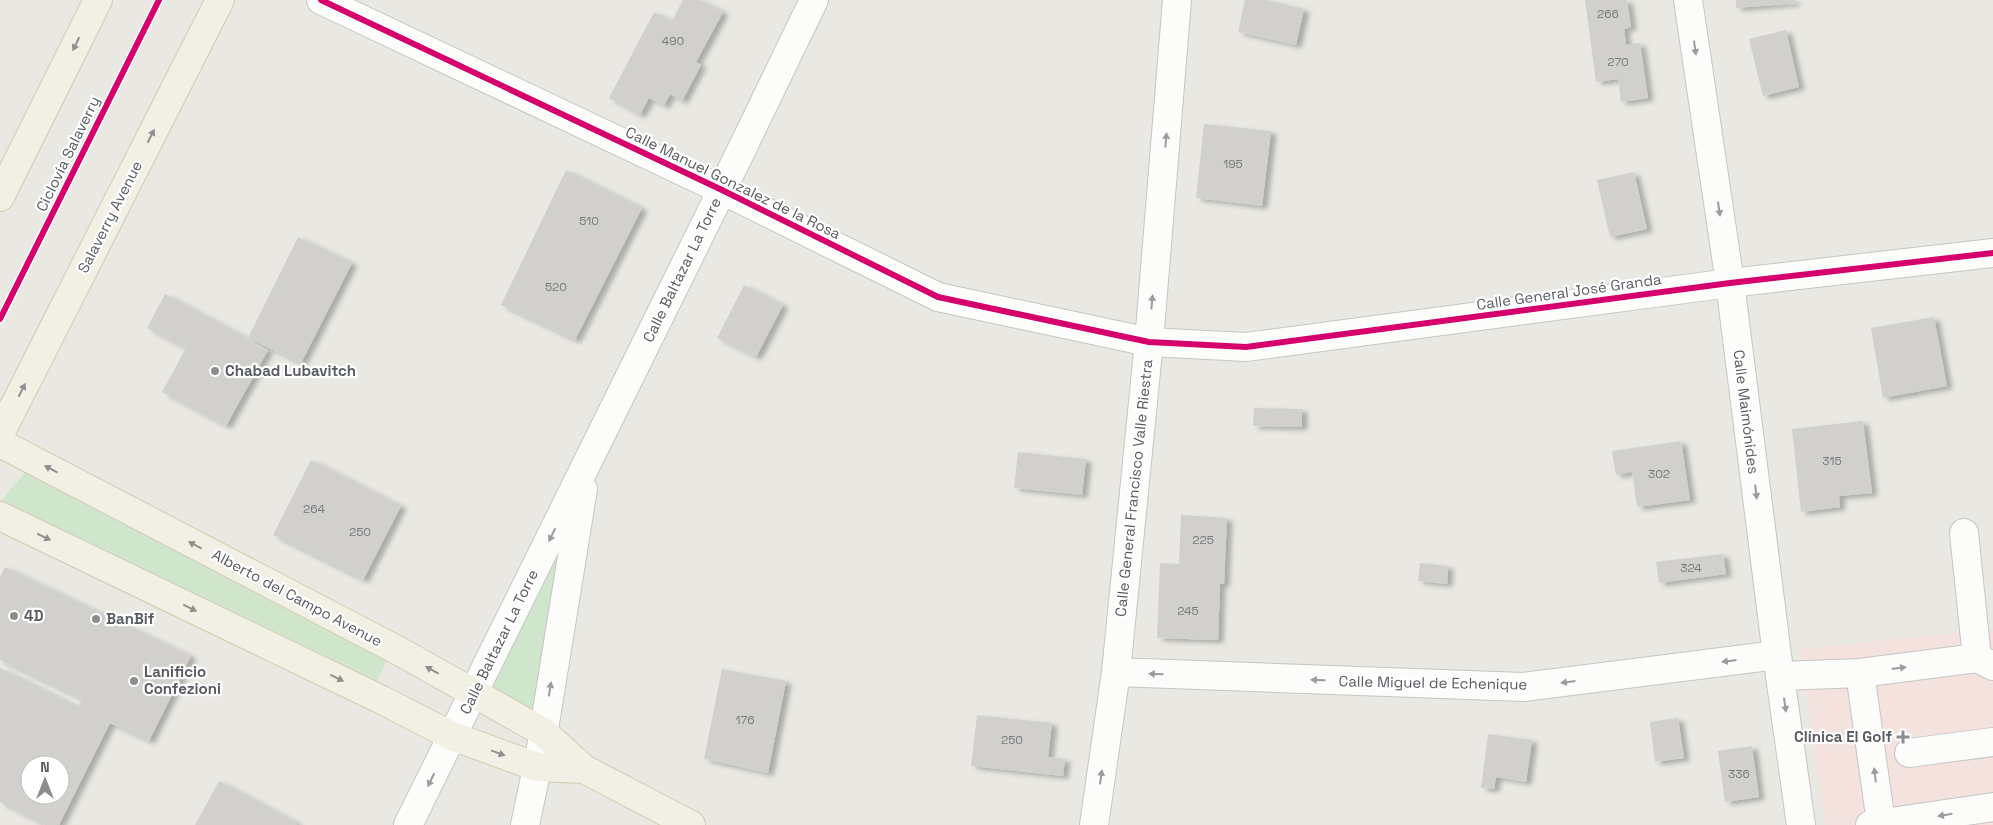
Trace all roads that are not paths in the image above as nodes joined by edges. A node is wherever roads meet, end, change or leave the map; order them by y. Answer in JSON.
{"nodes":[{"id":1,"x":98,"y":0,"type":"edge"},
{"id":2,"x":220,"y":0,"type":"edge"},
{"id":3,"x":321,"y":0,"type":"edge"},
{"id":4,"x":814,"y":0,"type":"edge"},
{"id":5,"x":1177,"y":0,"type":"edge"},
{"id":6,"x":1688,"y":0,"type":"edge"},
{"id":7,"x":722,"y":190,"type":"junction"},
{"id":8,"x":0,"y":198,"type":"edge"},
{"id":9,"x":1993,"y":253,"type":"edge"},
{"id":10,"x":1730,"y":283,"type":"junction"},
{"id":11,"x":1149,"y":342,"type":"junction"},
{"id":12,"x":0,"y":434,"type":"edge"},
{"id":13,"x":0,"y":442,"type":"edge"},
{"id":14,"x":588,"y":459,"type":"junction"},
{"id":15,"x":0,"y":516,"type":"edge"},
{"id":16,"x":1964,"y":534,"type":"dead end"},
{"id":17,"x":1985,"y":662,"type":"edge"},
{"id":18,"x":1779,"y":666,"type":"junction"},
{"id":19,"x":1116,"y":672,"type":"junction"},
{"id":20,"x":1860,"y":673,"type":"junction"},
{"id":21,"x":474,"y":693,"type":"junction"},
{"id":22,"x":452,"y":736,"type":"junction"},
{"id":23,"x":1993,"y":742,"type":"edge"},
{"id":24,"x":540,"y":751,"type":"junction"},
{"id":25,"x":1909,"y":753,"type":"dead end"},
{"id":26,"x":1993,"y":807,"type":"edge"},
{"id":27,"x":1876,"y":824,"type":"edge"},
{"id":28,"x":408,"y":825,"type":"edge"},
{"id":29,"x":525,"y":825,"type":"edge"},
{"id":30,"x":691,"y":825,"type":"edge"},
{"id":31,"x":1094,"y":825,"type":"edge"},
{"id":32,"x":1801,"y":825,"type":"edge"}],
"edges":[{"from":1,"to":8,"type":"main road","one_way":true},
{"from":12,"to":2,"type":"main road","name":"Salaverry Avenue","one_way":true},
{"from":3,"to":7,"type":"street","name":"Calle Manuel Gonzalez de la Rosa"},
{"from":4,"to":7,"type":"street","name":"Calle Baltazar La Torre"},
{"from":11,"to":5,"type":"street","name":"Calle General Francisco Valle Riestra","one_way":true},
{"from":6,"to":10,"type":"street","name":"Calle Maimónides","one_way":true},
{"from":7,"to":11,"type":"street","name":"Calle Manuel Gonzalez de la Rosa"},
{"from":7,"to":14,"type":"street","name":"Calle Baltazar La Torre"},
{"from":9,"to":10,"type":"street","name":"Calle General José Granda"},
{"from":10,"to":11,"type":"street","name":"Calle General José Granda"},
{"from":10,"to":18,"type":"street","name":"Calle Maimónides","one_way":true},
{"from":11,"to":19,"type":"street","name":"Calle General Francisco Valle Riestra"},
{"from":21,"to":13,"type":"main road","name":"Alberto del Campo Avenue","one_way":true},
{"from":14,"to":21,"type":"street","name":"Calle Baltazar La Torre","one_way":true},
{"from":24,"to":14,"type":"street","name":"Calle Baltazar La Torre","one_way":true},
{"from":15,"to":22,"type":"main road","name":"Alberto del Campo Avenue","one_way":true},
{"from":16,"to":17,"type":"street"},
{"from":20,"to":17,"type":"street","name":"Calle Miguel de Echenique","one_way":true},
{"from":18,"to":19,"type":"street","name":"Calle Miguel de Echenique","one_way":true},
{"from":18,"to":20,"type":"street","name":"Calle Miguel de Echenique"},
{"from":18,"to":32,"type":"street","name":"Calle Maimónides","one_way":true},
{"from":31,"to":19,"type":"street","name":"Calle General Francisco Valle Riestra","one_way":true},
{"from":27,"to":20,"type":"street","one_way":true},
{"from":21,"to":22,"type":"street","name":"Calle Baltazar La Torre"},
{"from":21,"to":24,"type":"main road","name":"Alberto del Campo Avenue"},
{"from":22,"to":24,"type":"main road","name":"Alberto del Campo Avenue","one_way":true},
{"from":22,"to":28,"type":"street","name":"Calle Baltazar La Torre","one_way":true},
{"from":23,"to":25,"type":"street"},
{"from":24,"to":29,"type":"street","name":"Calle Baltazar La Torre"},
{"from":24,"to":30,"type":"main road","name":"Alberto del Campo Avenue"},
{"from":26,"to":27,"type":"street","one_way":true}]}
